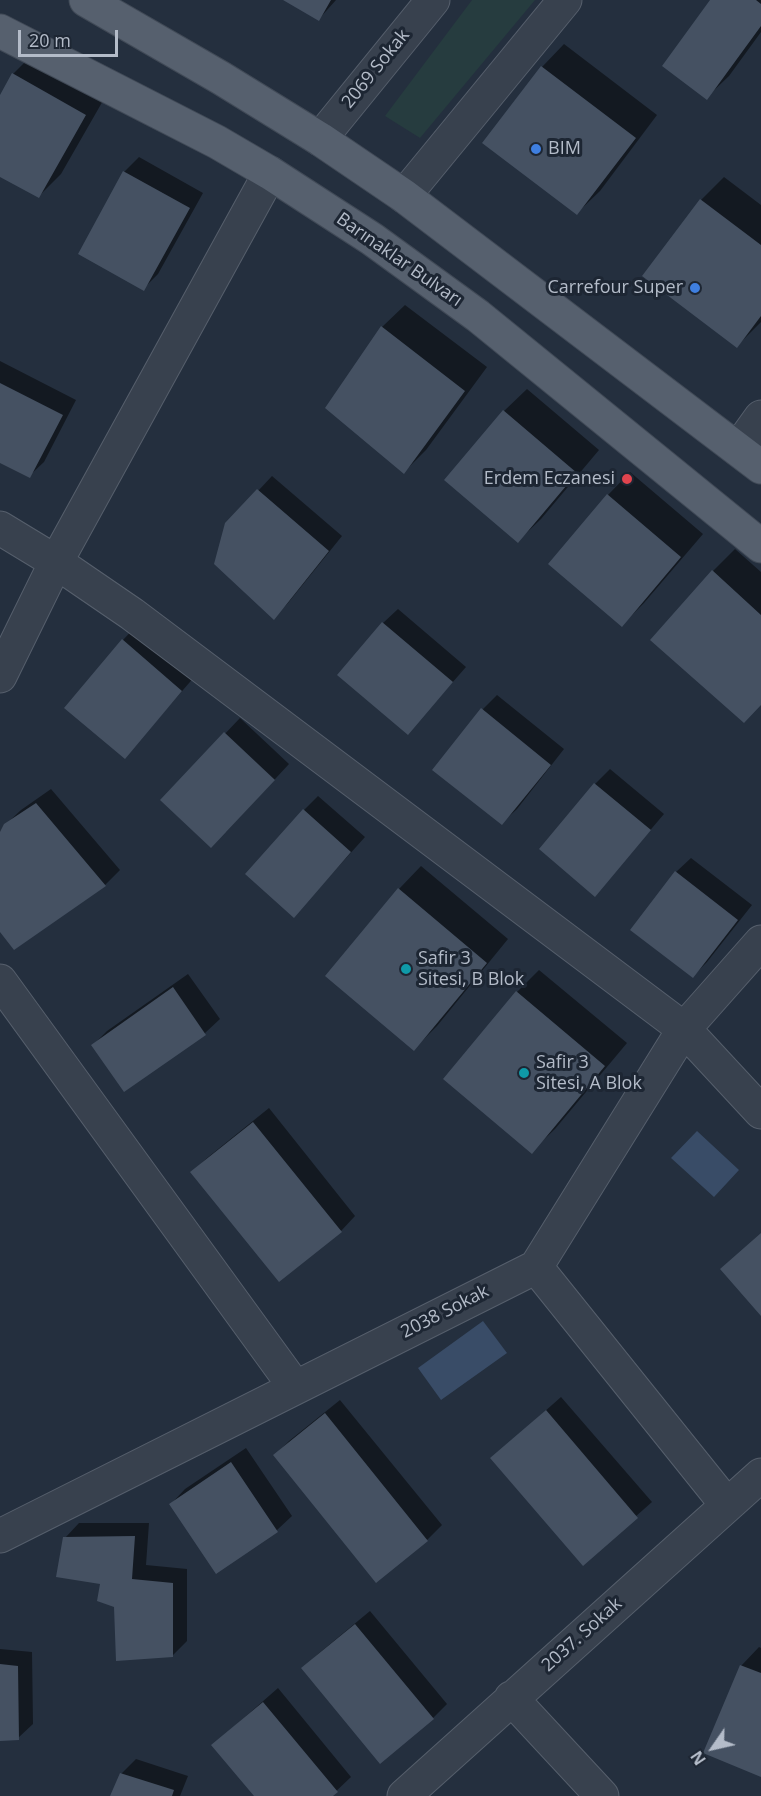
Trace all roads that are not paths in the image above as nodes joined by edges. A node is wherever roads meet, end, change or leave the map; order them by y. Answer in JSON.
{"nodes":[{"id":1,"x":86,"y":0,"type":"edge"},
{"id":2,"x":433,"y":0,"type":"edge"},
{"id":3,"x":565,"y":0,"type":"edge"},
{"id":4,"x":0,"y":31,"type":"edge"},
{"id":5,"x":320,"y":139,"type":"junction"},
{"id":6,"x":270,"y":173,"type":"junction"},
{"id":7,"x":404,"y":196,"type":"junction"},
{"id":8,"x":761,"y":417,"type":"edge"},
{"id":9,"x":750,"y":458,"type":"edge"},
{"id":10,"x":0,"y":528,"type":"edge"},
{"id":11,"x":761,"y":546,"type":"edge"},
{"id":12,"x":56,"y":562,"type":"junction"},
{"id":13,"x":0,"y":676,"type":"edge"},
{"id":14,"x":761,"y":942,"type":"edge"},
{"id":15,"x":0,"y":981,"type":"edge"},
{"id":16,"x":684,"y":1029,"type":"junction"},
{"id":17,"x":761,"y":1112,"type":"edge"},
{"id":18,"x":536,"y":1267,"type":"junction"},
{"id":19,"x":295,"y":1387,"type":"junction"},
{"id":20,"x":761,"y":1475,"type":"edge"},
{"id":21,"x":728,"y":1505,"type":"junction"},
{"id":22,"x":0,"y":1536,"type":"edge"},
{"id":23,"x":512,"y":1698,"type":"junction"},
{"id":24,"x":404,"y":1796,"type":"edge"},
{"id":25,"x":602,"y":1796,"type":"edge"}],
"edges":[{"from":1,"to":5,"type":"main road"},
{"from":2,"to":5,"type":"street","name":"2069 Sokak"},
{"from":3,"to":7,"type":"street"},
{"from":4,"to":6,"type":"main road","name":"Barınaklar Bulvarı"},
{"from":5,"to":7,"type":"main road"},
{"from":6,"to":11,"type":"main road","name":"Barınaklar Bulvarı"},
{"from":6,"to":12,"type":"street"},
{"from":7,"to":9,"type":"main road"},
{"from":8,"to":9,"type":"street"},
{"from":10,"to":12,"type":"street"},
{"from":12,"to":13,"type":"street"},
{"from":12,"to":16,"type":"street"},
{"from":14,"to":16,"type":"street"},
{"from":15,"to":19,"type":"street"},
{"from":16,"to":17,"type":"street"},
{"from":16,"to":18,"type":"street"},
{"from":18,"to":19,"type":"street","name":"2038 Sokak"},
{"from":18,"to":21,"type":"street"},
{"from":19,"to":22,"type":"street","name":"2038 Sokak"},
{"from":20,"to":21,"type":"street","name":"2037. Sokak"},
{"from":21,"to":23,"type":"street","name":"2037. Sokak"},
{"from":23,"to":24,"type":"street","name":"2037. Sokak"},
{"from":23,"to":25,"type":"street"}]}
